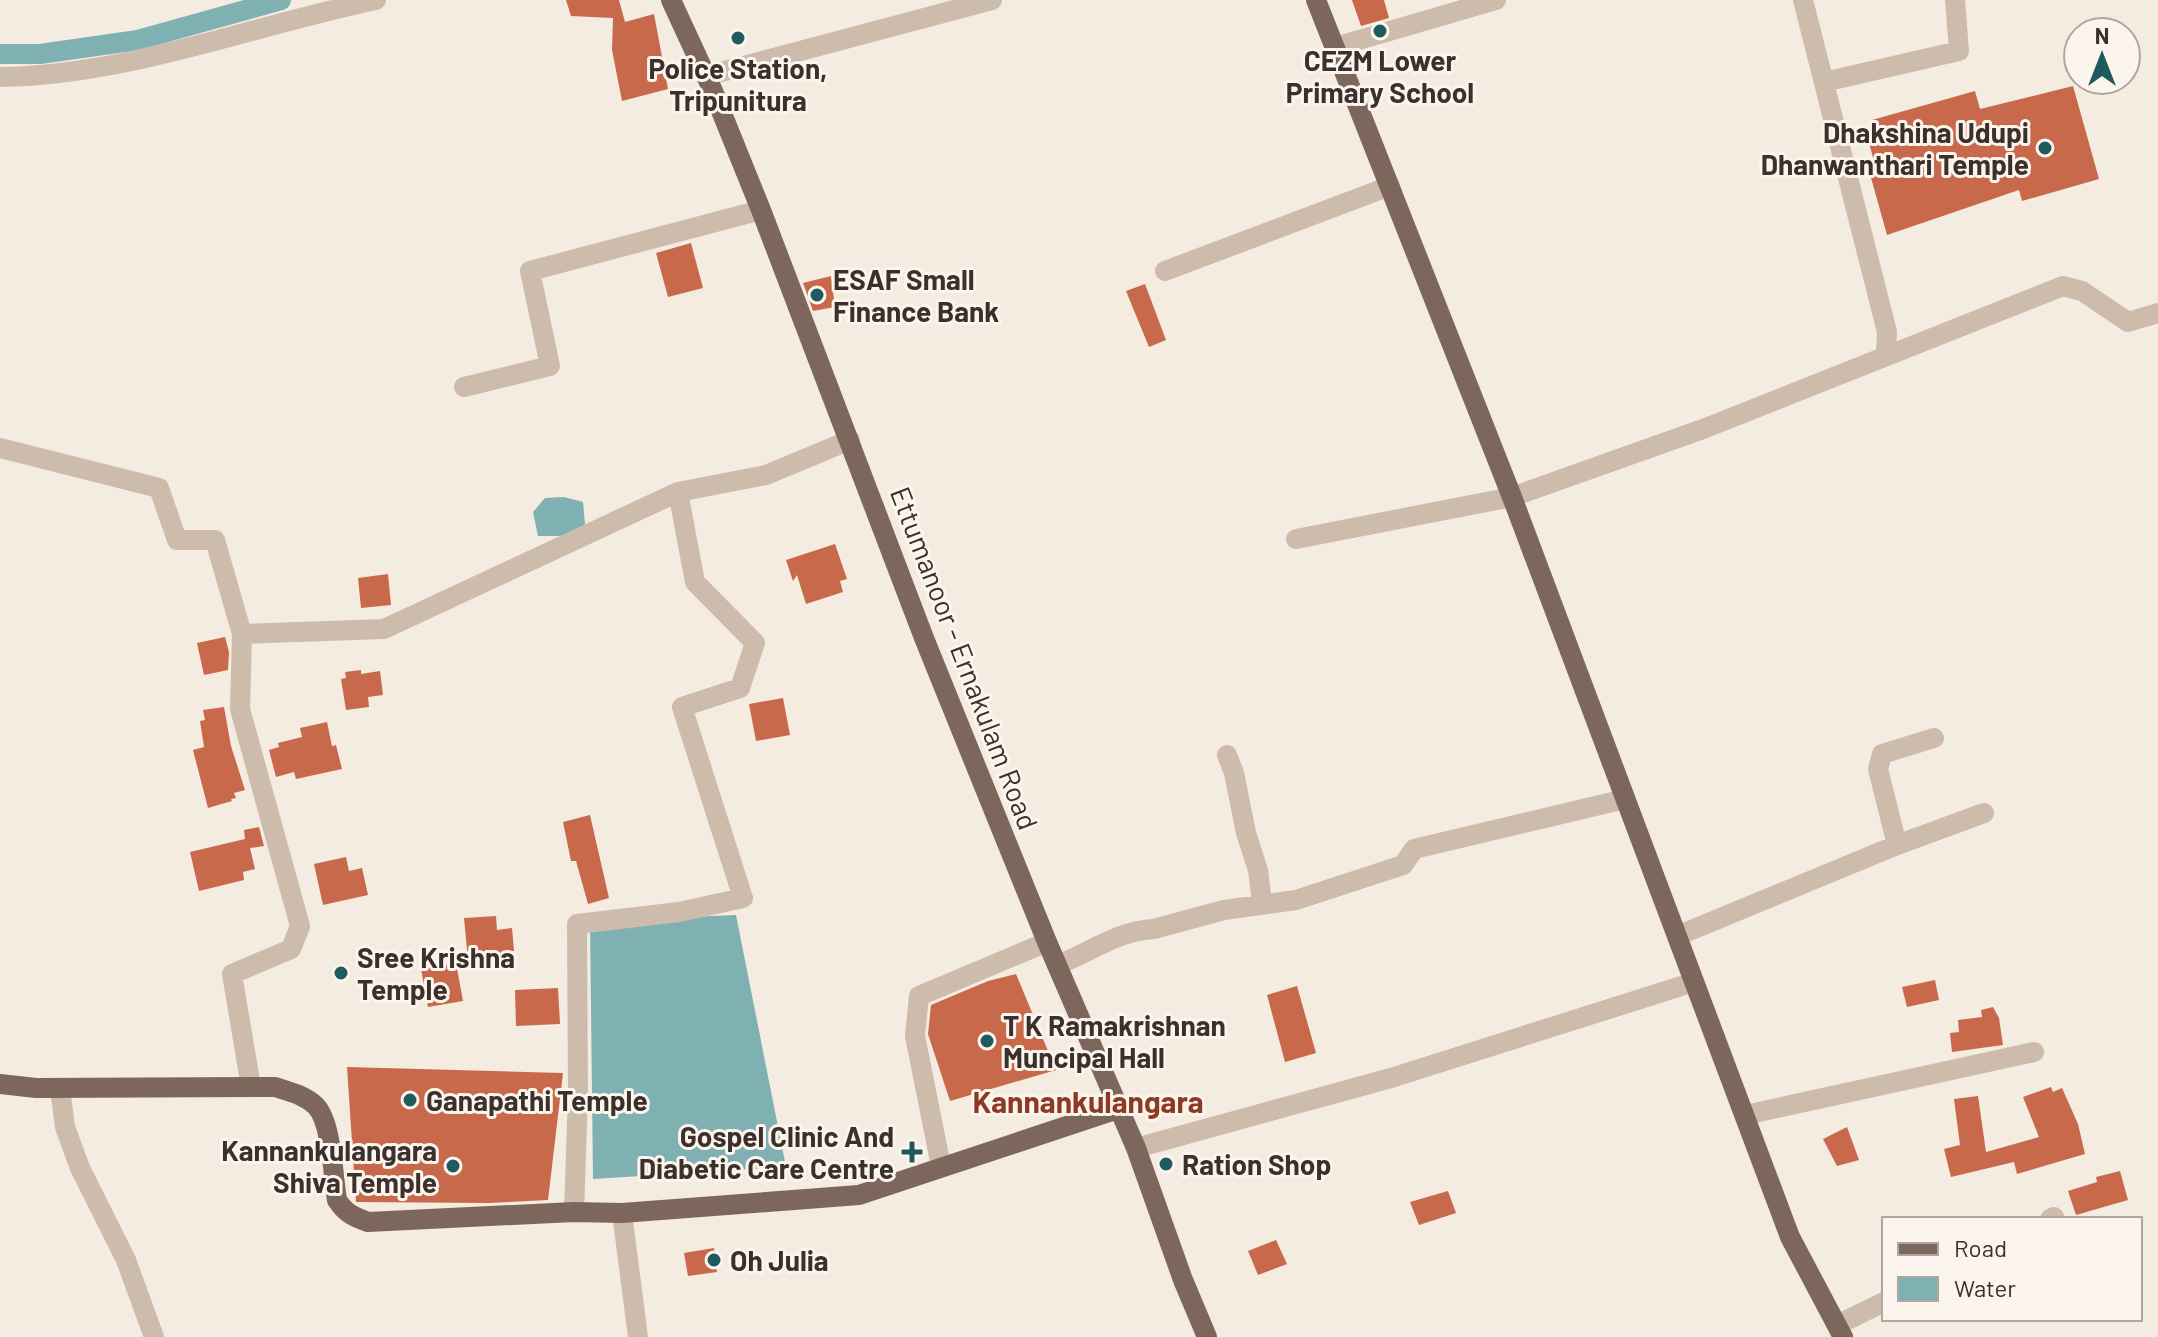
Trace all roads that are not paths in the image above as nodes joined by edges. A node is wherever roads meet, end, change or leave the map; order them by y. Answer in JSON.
{"nodes":[{"id":1,"x":376,"y":0,"type":"edge"},
{"id":2,"x":671,"y":0,"type":"edge"},
{"id":3,"x":992,"y":0,"type":"edge"},
{"id":4,"x":1316,"y":0,"type":"edge"},
{"id":5,"x":1496,"y":0,"type":"edge"},
{"id":6,"x":1803,"y":0,"type":"edge"},
{"id":7,"x":1955,"y":0,"type":"edge"},
{"id":8,"x":1335,"y":47,"type":"junction"},
{"id":9,"x":706,"y":76,"type":"junction"},
{"id":10,"x":0,"y":77,"type":"edge"},
{"id":11,"x":1824,"y":82,"type":"junction"},
{"id":12,"x":1390,"y":186,"type":"junction"},
{"id":13,"x":761,"y":210,"type":"junction"},
{"id":14,"x":1165,"y":271,"type":"dead end"},
{"id":15,"x":2158,"y":313,"type":"edge"},
{"id":16,"x":1886,"y":354,"type":"junction"},
{"id":17,"x":464,"y":387,"type":"dead end"},
{"id":18,"x":850,"y":440,"type":"junction"},
{"id":19,"x":0,"y":448,"type":"edge"},
{"id":20,"x":678,"y":492,"type":"junction"},
{"id":21,"x":1512,"y":497,"type":"junction"},
{"id":22,"x":1296,"y":539,"type":"dead end"},
{"id":23,"x":242,"y":634,"type":"junction"},
{"id":24,"x":1934,"y":738,"type":"dead end"},
{"id":25,"x":1227,"y":755,"type":"dead end"},
{"id":26,"x":1625,"y":799,"type":"junction"},
{"id":27,"x":1984,"y":813,"type":"dead end"},
{"id":28,"x":1897,"y":845,"type":"junction"},
{"id":29,"x":1262,"y":903,"type":"junction"},
{"id":30,"x":1677,"y":936,"type":"junction"},
{"id":31,"x":1047,"y":942,"type":"junction"},
{"id":32,"x":1057,"y":965,"type":"junction"},
{"id":33,"x":1694,"y":982,"type":"junction"},
{"id":34,"x":2034,"y":1052,"type":"dead end"},
{"id":35,"x":0,"y":1084,"type":"edge"},
{"id":36,"x":251,"y":1087,"type":"junction"},
{"id":37,"x":60,"y":1088,"type":"junction"},
{"id":38,"x":1118,"y":1109,"type":"junction"},
{"id":39,"x":1745,"y":1115,"type":"junction"},
{"id":40,"x":1136,"y":1148,"type":"junction"},
{"id":41,"x":941,"y":1166,"type":"junction"},
{"id":42,"x":574,"y":1212,"type":"junction"},
{"id":43,"x":622,"y":1213,"type":"junction"},
{"id":44,"x":1882,"y":1303,"type":"edge"},
{"id":45,"x":1840,"y":1331,"type":"edge"},
{"id":46,"x":154,"y":1337,"type":"edge"},
{"id":47,"x":638,"y":1337,"type":"edge"},
{"id":48,"x":1207,"y":1337,"type":"edge"}],
"edges":[{"from":1,"to":10,"type":"street"},
{"from":2,"to":9,"type":"main road","name":"Ettumanoor - Ernakulam Road"},
{"from":3,"to":9,"type":"street"},
{"from":4,"to":8,"type":"main road"},
{"from":5,"to":8,"type":"street"},
{"from":6,"to":11,"type":"street"},
{"from":7,"to":11,"type":"street"},
{"from":8,"to":12,"type":"main road"},
{"from":9,"to":13,"type":"main road","name":"Ettumanoor - Ernakulam Road"},
{"from":11,"to":16,"type":"street"},
{"from":12,"to":14,"type":"street"},
{"from":12,"to":21,"type":"main road"},
{"from":13,"to":17,"type":"street"},
{"from":13,"to":18,"type":"main road","name":"Ettumanoor - Ernakulam Road"},
{"from":15,"to":16,"type":"street"},
{"from":16,"to":21,"type":"street"},
{"from":18,"to":20,"type":"street"},
{"from":18,"to":31,"type":"main road","name":"Ettumanoor - Ernakulam Road"},
{"from":19,"to":23,"type":"street"},
{"from":20,"to":23,"type":"street"},
{"from":20,"to":42,"type":"street"},
{"from":21,"to":22,"type":"street"},
{"from":21,"to":26,"type":"main road"},
{"from":23,"to":36,"type":"street"},
{"from":24,"to":28,"type":"street"},
{"from":25,"to":29,"type":"street"},
{"from":26,"to":29,"type":"street"},
{"from":26,"to":30,"type":"main road"},
{"from":27,"to":28,"type":"street"},
{"from":28,"to":30,"type":"street"},
{"from":29,"to":32,"type":"street"},
{"from":30,"to":33,"type":"main road"},
{"from":31,"to":32,"type":"main road","name":"Ettumanoor - Ernakulam Road"},
{"from":31,"to":41,"type":"street"},
{"from":32,"to":38,"type":"main road","name":"Ettumanoor - Ernakulam Road"},
{"from":33,"to":39,"type":"main road"},
{"from":33,"to":40,"type":"street"},
{"from":34,"to":39,"type":"street"},
{"from":35,"to":37,"type":"main road"},
{"from":36,"to":37,"type":"main road"},
{"from":36,"to":42,"type":"main road"},
{"from":37,"to":46,"type":"street"},
{"from":38,"to":40,"type":"main road","name":"Ettumanoor - Ernakulam Road"},
{"from":38,"to":41,"type":"main road"},
{"from":39,"to":45,"type":"main road"},
{"from":40,"to":48,"type":"main road","name":"Ettumanoor - Ernakulam Road"},
{"from":41,"to":43,"type":"main road"},
{"from":42,"to":43,"type":"main road"},
{"from":43,"to":47,"type":"street"},
{"from":44,"to":45,"type":"street"}]}
